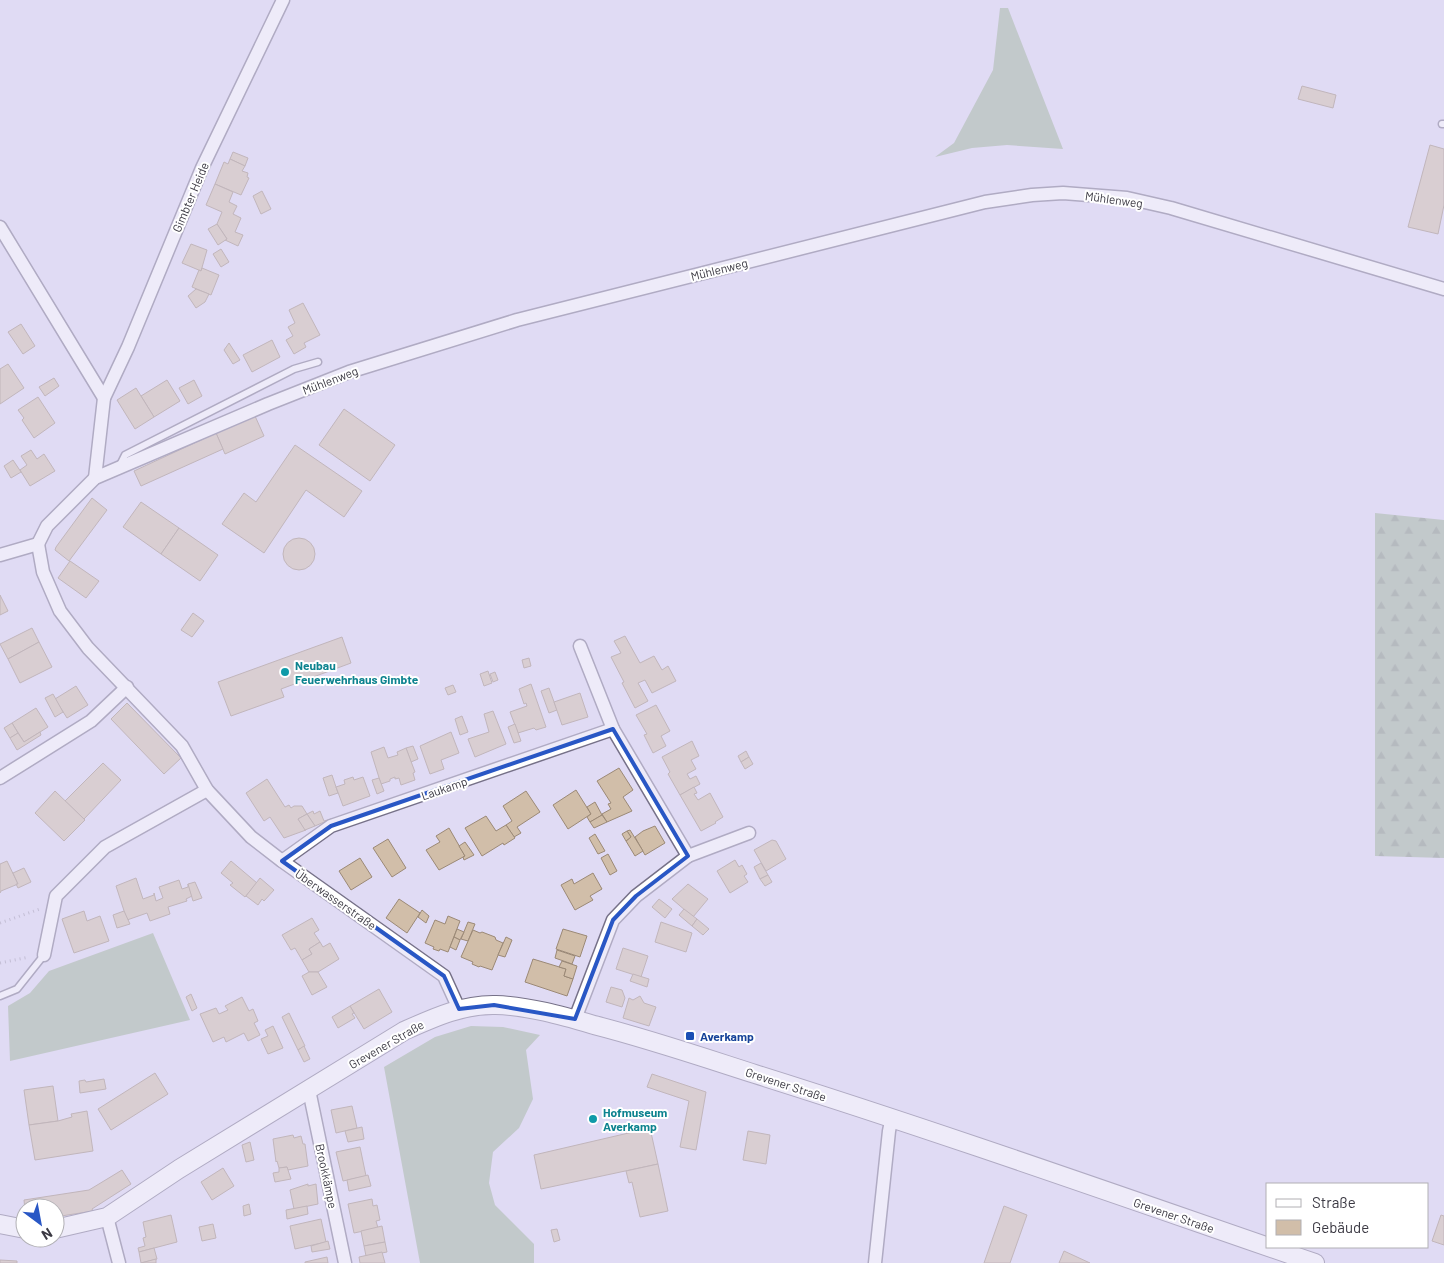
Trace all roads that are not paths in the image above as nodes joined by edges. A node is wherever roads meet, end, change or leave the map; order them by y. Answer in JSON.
{"nodes":[{"id":1,"x":283,"y":0,"type":"edge"},
{"id":2,"x":0,"y":227,"type":"edge"},
{"id":3,"x":1444,"y":289,"type":"edge"},
{"id":4,"x":318,"y":362,"type":"dead end"},
{"id":5,"x":104,"y":398,"type":"junction"},
{"id":6,"x":118,"y":469,"type":"junction"},
{"id":7,"x":95,"y":478,"type":"junction"},
{"id":8,"x":38,"y":544,"type":"junction"},
{"id":9,"x":0,"y":555,"type":"edge"},
{"id":10,"x":580,"y":646,"type":"dead end"},
{"id":11,"x":127,"y":687,"type":"junction"},
{"id":12,"x":613,"y":729,"type":"junction"},
{"id":13,"x":0,"y":778,"type":"edge"},
{"id":14,"x":207,"y":790,"type":"junction"},
{"id":15,"x":749,"y":833,"type":"dead end"},
{"id":16,"x":688,"y":856,"type":"junction"},
{"id":17,"x":282,"y":862,"type":"junction"},
{"id":18,"x":44,"y":954,"type":"joint"},
{"id":19,"x":0,"y":996,"type":"edge"},
{"id":20,"x":459,"y":1009,"type":"junction"},
{"id":21,"x":575,"y":1019,"type":"junction"},
{"id":22,"x":309,"y":1090,"type":"junction"},
{"id":23,"x":892,"y":1117,"type":"junction"},
{"id":24,"x":106,"y":1217,"type":"junction"},
{"id":25,"x":0,"y":1224,"type":"edge"},
{"id":26,"x":15,"y":1227,"type":"edge"},
{"id":27,"x":65,"y":1227,"type":"edge"},
{"id":28,"x":1266,"y":1246,"type":"edge"},
{"id":29,"x":1272,"y":1248,"type":"edge"},
{"id":30,"x":119,"y":1263,"type":"edge"},
{"id":31,"x":345,"y":1263,"type":"edge"},
{"id":32,"x":875,"y":1263,"type":"edge"},
{"id":33,"x":1315,"y":1263,"type":"edge"}],
"edges":[{"from":1,"to":5,"type":"street","name":"Gimbter Heide"},
{"from":2,"to":5,"type":"street"},
{"from":3,"to":6,"type":"street","name":"Mühlenweg"},
{"from":4,"to":6,"type":"lane"},
{"from":5,"to":7,"type":"street","name":"Gimbter Heide"},
{"from":6,"to":7,"type":"street","name":"Mühlenweg"},
{"from":7,"to":8,"type":"street","name":"Mühlenweg"},
{"from":8,"to":9,"type":"street"},
{"from":8,"to":11,"type":"street","name":"Überwasserstraße"},
{"from":10,"to":12,"type":"street"},
{"from":11,"to":13,"type":"street"},
{"from":11,"to":14,"type":"street","name":"Überwasserstraße"},
{"from":12,"to":16,"type":"street"},
{"from":12,"to":17,"type":"street","name":"Laukamp"},
{"from":14,"to":17,"type":"street","name":"Überwasserstraße"},
{"from":14,"to":18,"type":"street"},
{"from":15,"to":16,"type":"street"},
{"from":16,"to":21,"type":"street"},
{"from":17,"to":20,"type":"street","name":"Überwasserstraße"},
{"from":18,"to":19,"type":"lane"},
{"from":20,"to":21,"type":"street","name":"Grevener Straße"},
{"from":20,"to":22,"type":"street","name":"Grevener Straße"},
{"from":21,"to":23,"type":"street","name":"Grevener Straße"},
{"from":22,"to":24,"type":"street","name":"Grevener Straße"},
{"from":22,"to":31,"type":"street","name":"Brookkämpe"},
{"from":23,"to":28,"type":"street","name":"Grevener Straße"},
{"from":23,"to":32,"type":"street"},
{"from":24,"to":27,"type":"street","name":"Grevener Straße"},
{"from":24,"to":30,"type":"street"},
{"from":25,"to":26,"type":"street"},
{"from":29,"to":33,"type":"street","name":"Grevener Straße"}]}
